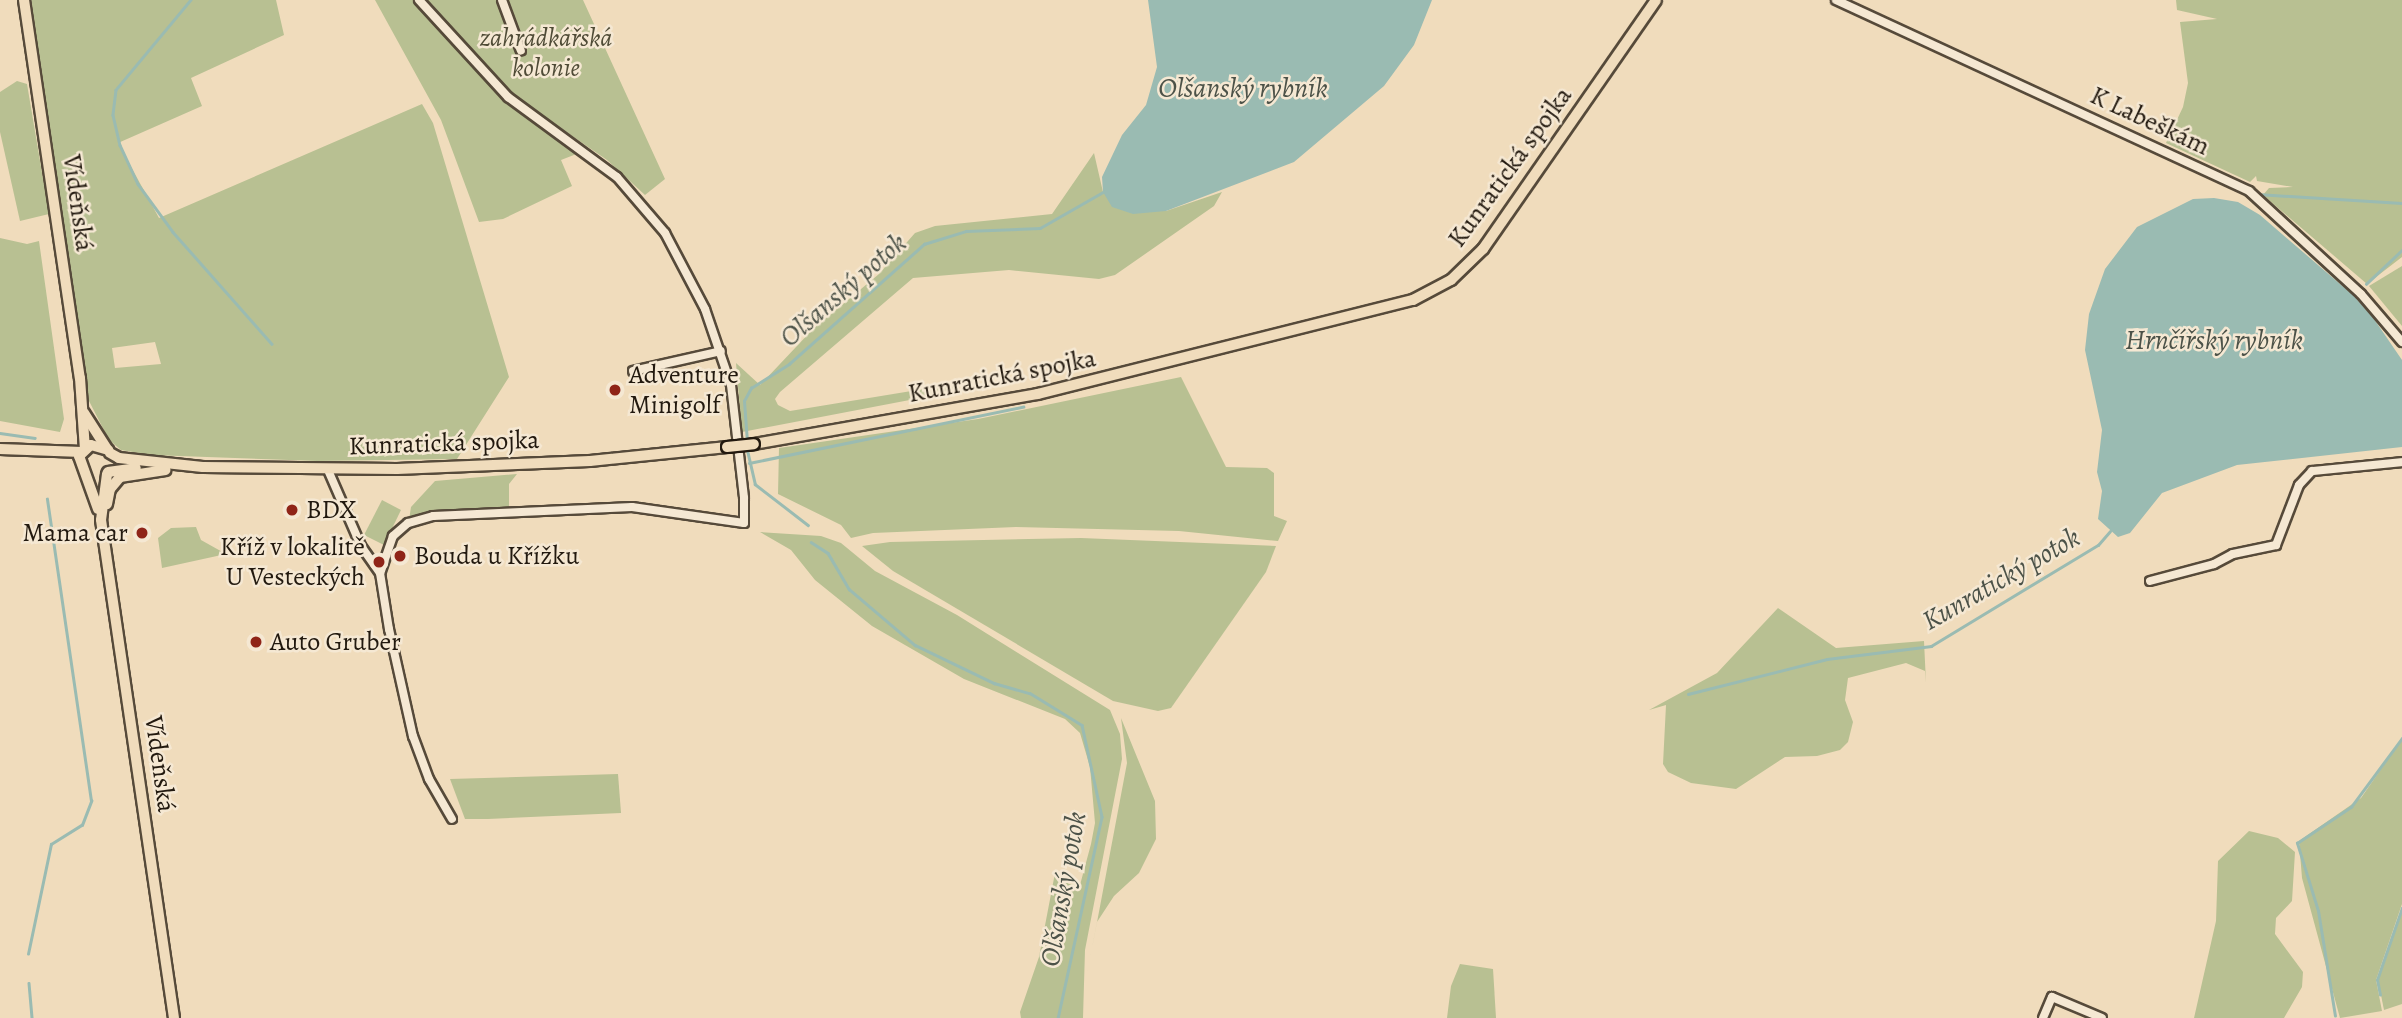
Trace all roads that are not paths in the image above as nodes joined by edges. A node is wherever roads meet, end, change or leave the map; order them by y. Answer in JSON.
{"nodes":[{"id":1,"x":24,"y":0,"type":"edge"},
{"id":2,"x":419,"y":0,"type":"edge"},
{"id":3,"x":502,"y":0,"type":"edge"},
{"id":4,"x":1656,"y":0,"type":"edge"},
{"id":5,"x":1836,"y":0,"type":"edge"},
{"id":6,"x":521,"y":51,"type":"dead end"},
{"id":7,"x":2402,"y":342,"type":"edge"},
{"id":8,"x":721,"y":351,"type":"junction"},
{"id":9,"x":633,"y":371,"type":"dead end"},
{"id":10,"x":85,"y":413,"type":"junction"},
{"id":11,"x":0,"y":449,"type":"edge"},
{"id":12,"x":83,"y":450,"type":"junction"},
{"id":13,"x":109,"y":451,"type":"junction"},
{"id":14,"x":25,"y":452,"type":"junction"},
{"id":15,"x":2402,"y":462,"type":"edge"},
{"id":16,"x":203,"y":467,"type":"junction"},
{"id":17,"x":165,"y":470,"type":"junction"},
{"id":18,"x":328,"y":470,"type":"junction"},
{"id":19,"x":83,"y":472,"type":"junction"},
{"id":20,"x":108,"y":473,"type":"junction"},
{"id":21,"x":100,"y":517,"type":"junction"},
{"id":22,"x":107,"y":559,"type":"junction"},
{"id":23,"x":380,"y":573,"type":"junction"},
{"id":24,"x":2150,"y":581,"type":"dead end"},
{"id":25,"x":452,"y":818,"type":"dead end"},
{"id":26,"x":174,"y":1018,"type":"edge"},
{"id":27,"x":2043,"y":1018,"type":"edge"},
{"id":28,"x":2102,"y":1018,"type":"edge"}],
"edges":[{"from":1,"to":10,"type":"main road","name":"Vídeňská"},
{"from":2,"to":8,"type":"street"},
{"from":3,"to":6,"type":"street"},
{"from":4,"to":18,"type":"main road","name":"Kunratická spojka","bridge":true},
{"from":5,"to":7,"type":"street","name":"K Labeškám"},
{"from":8,"to":9,"type":"street"},
{"from":8,"to":23,"type":"street"},
{"from":10,"to":12,"type":"main road","name":"Vídeňská"},
{"from":10,"to":13,"type":"main road","name":"Vídeňská"},
{"from":11,"to":14,"type":"main road"},
{"from":12,"to":13,"type":"main road"},
{"from":12,"to":14,"type":"main road"},
{"from":12,"to":19,"type":"main road","name":"Vídeňská"},
{"from":13,"to":16,"type":"main road","name":"Kunratická spojka"},
{"from":13,"to":20,"type":"main road","name":"Vídeňská"},
{"from":14,"to":19,"type":"main road"},
{"from":15,"to":24,"type":"street"},
{"from":16,"to":17,"type":"main road","name":"Kunratická spojka"},
{"from":16,"to":18,"type":"main road","name":"Kunratická spojka"},
{"from":17,"to":20,"type":"main road","name":"Kunratická spojka"},
{"from":17,"to":22,"type":"main road"},
{"from":18,"to":23,"type":"street"},
{"from":19,"to":20,"type":"main road"},
{"from":19,"to":21,"type":"main road","name":"Vídeňská"},
{"from":20,"to":21,"type":"main road","name":"Vídeňská"},
{"from":21,"to":22,"type":"main road","name":"Vídeňská"},
{"from":22,"to":26,"type":"main road","name":"Vídeňská"},
{"from":23,"to":25,"type":"street"},
{"from":27,"to":28,"type":"street"}]}
